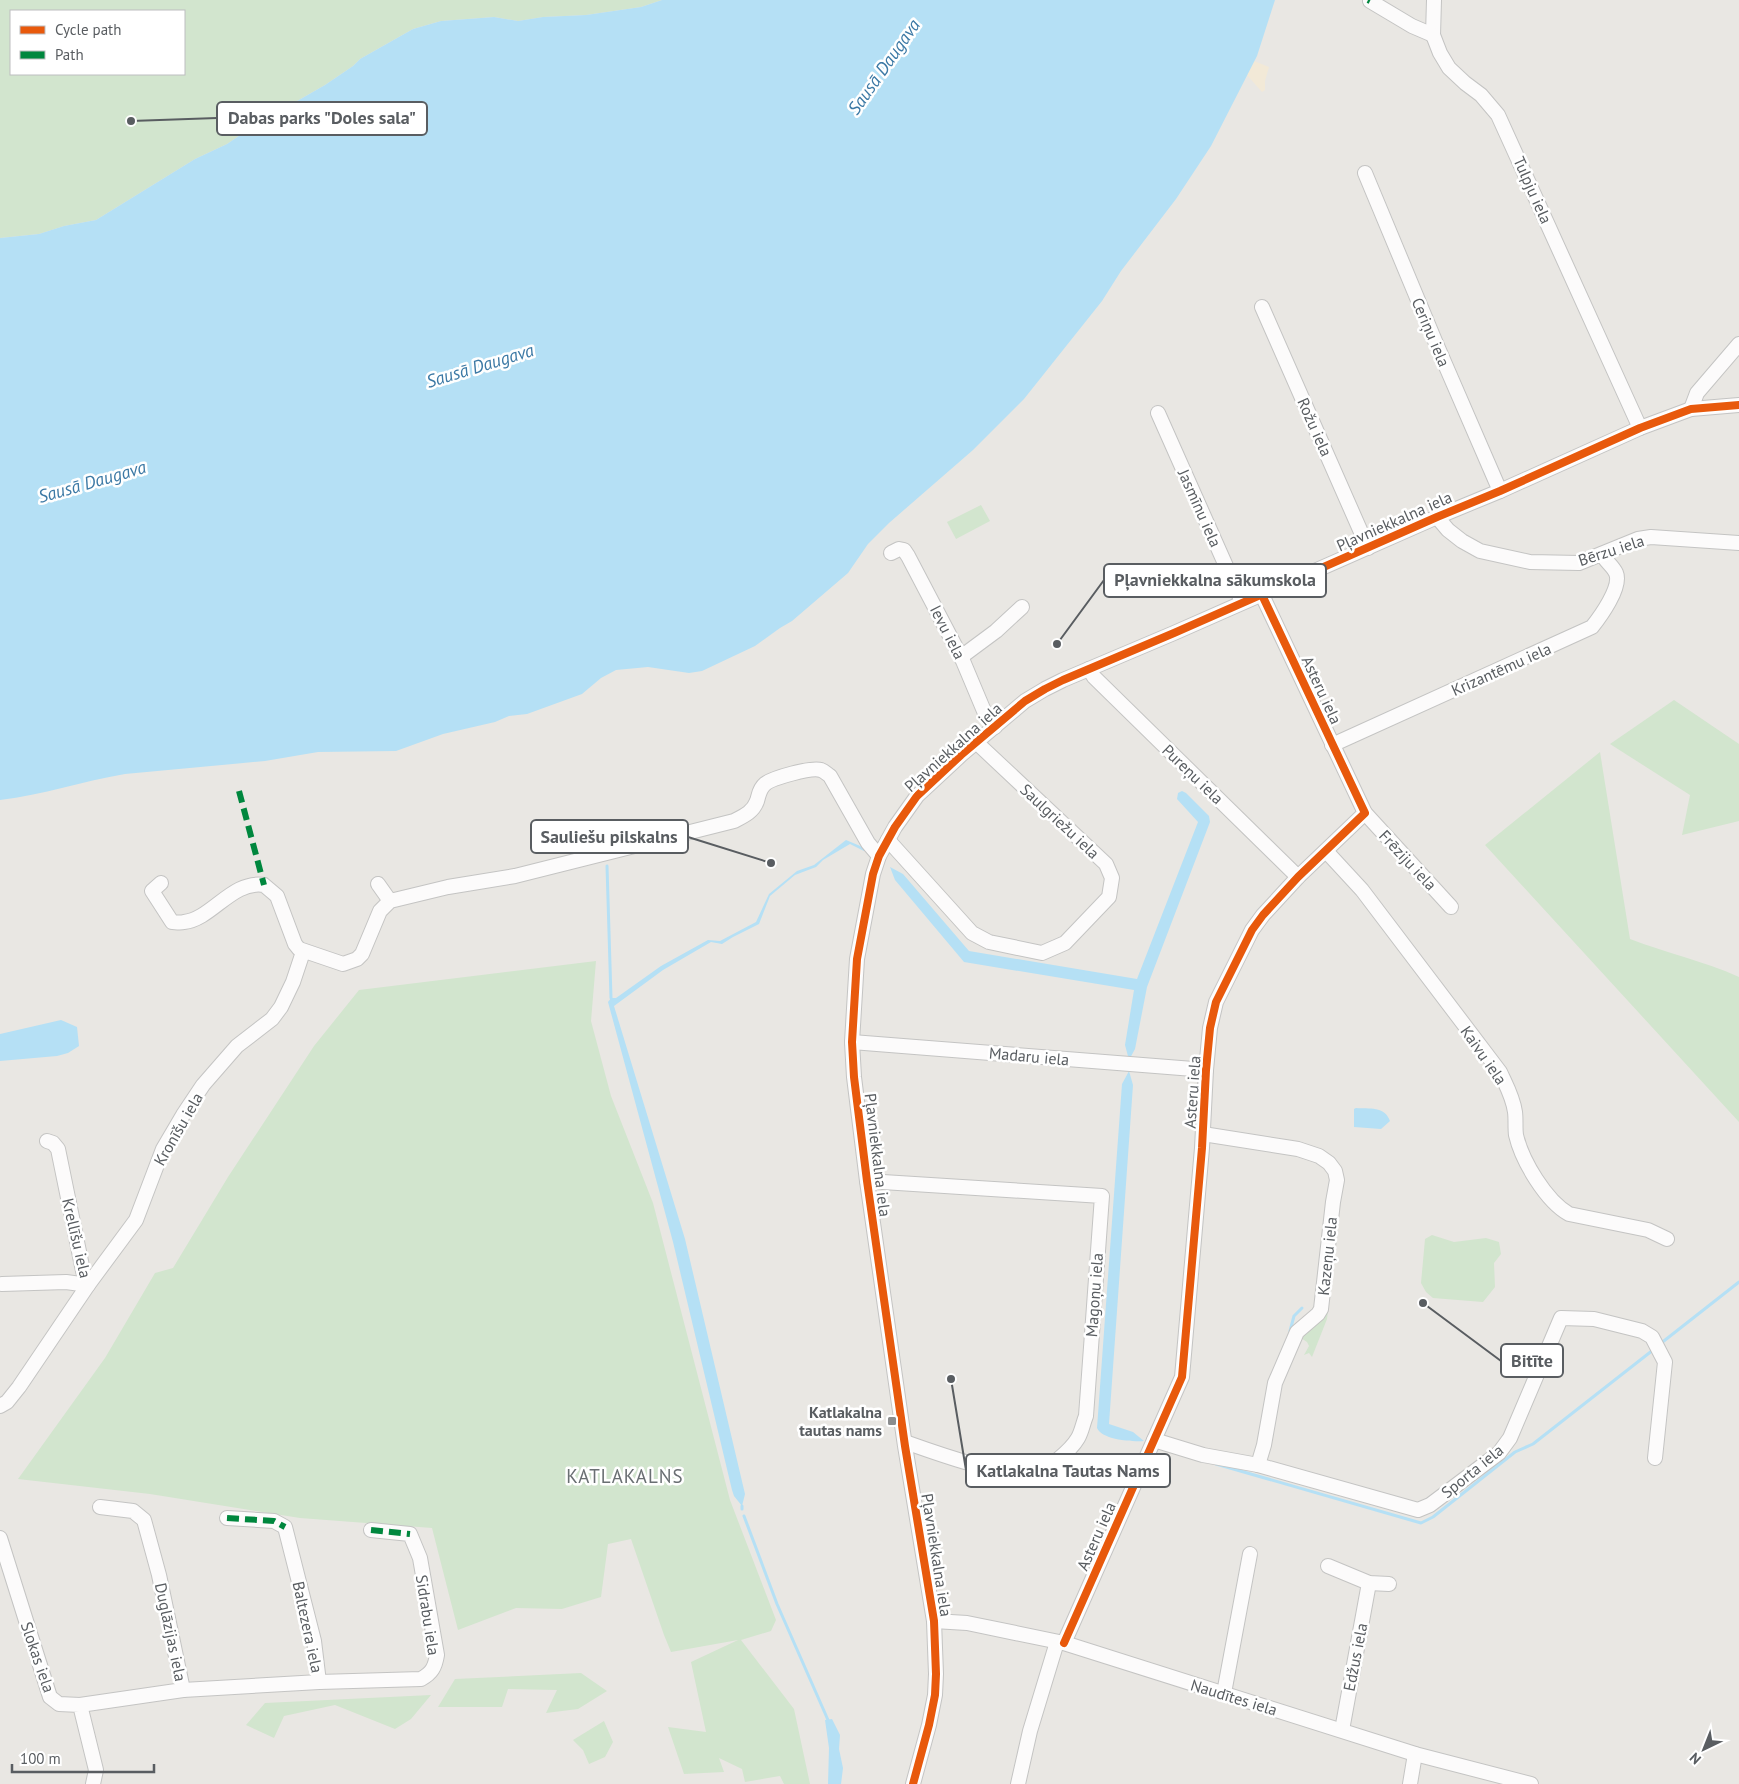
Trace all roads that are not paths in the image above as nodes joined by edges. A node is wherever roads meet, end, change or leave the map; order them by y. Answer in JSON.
{"nodes":[{"id":1,"x":1434,"y":0,"type":"edge"},
{"id":2,"x":1370,"y":1,"type":"edge"},
{"id":3,"x":1433,"y":35,"type":"junction"},
{"id":4,"x":1365,"y":173,"type":"dead end"},
{"id":5,"x":1262,"y":307,"type":"dead end"},
{"id":6,"x":1739,"y":344,"type":"edge"},
{"id":7,"x":1739,"y":405,"type":"edge"},
{"id":8,"x":1691,"y":409,"type":"junction"},
{"id":9,"x":1158,"y":413,"type":"dead end"},
{"id":10,"x":1640,"y":428,"type":"junction"},
{"id":11,"x":1500,"y":491,"type":"junction"},
{"id":12,"x":1437,"y":517,"type":"junction"},
{"id":13,"x":1739,"y":543,"type":"edge"},
{"id":14,"x":1368,"y":548,"type":"junction"},
{"id":15,"x":891,"y":553,"type":"dead end"},
{"id":16,"x":1602,"y":554,"type":"junction"},
{"id":17,"x":1262,"y":595,"type":"junction"},
{"id":18,"x":1242,"y":602,"type":"junction"},
{"id":19,"x":1022,"y":607,"type":"dead end"},
{"id":20,"x":959,"y":654,"type":"junction"},
{"id":21,"x":1089,"y":669,"type":"junction"},
{"id":22,"x":995,"y":726,"type":"junction"},
{"id":23,"x":976,"y":742,"type":"junction"},
{"id":24,"x":1332,"y":745,"type":"junction"},
{"id":25,"x":1365,"y":813,"type":"junction"},
{"id":26,"x":888,"y":840,"type":"junction"},
{"id":27,"x":1326,"y":851,"type":"junction"},
{"id":28,"x":879,"y":856,"type":"junction"},
{"id":29,"x":1298,"y":878,"type":"junction"},
{"id":30,"x":161,"y":883,"type":"dead end"},
{"id":31,"x":378,"y":884,"type":"dead end"},
{"id":32,"x":390,"y":901,"type":"junction"},
{"id":33,"x":1451,"y":907,"type":"dead end"},
{"id":34,"x":303,"y":952,"type":"junction"},
{"id":35,"x":852,"y":1042,"type":"junction"},
{"id":36,"x":1206,"y":1070,"type":"junction"},
{"id":37,"x":1203,"y":1134,"type":"junction"},
{"id":38,"x":47,"y":1141,"type":"dead end"},
{"id":39,"x":867,"y":1181,"type":"junction"},
{"id":40,"x":1667,"y":1239,"type":"dead end"},
{"id":41,"x":2,"y":1284,"type":"dead end"},
{"id":42,"x":88,"y":1285,"type":"junction"},
{"id":43,"x":0,"y":1406,"type":"edge"},
{"id":44,"x":1154,"y":1440,"type":"junction"},
{"id":45,"x":905,"y":1442,"type":"junction"},
{"id":46,"x":1655,"y":1458,"type":"dead end"},
{"id":47,"x":1258,"y":1465,"type":"junction"},
{"id":48,"x":100,"y":1507,"type":"dead end"},
{"id":49,"x":227,"y":1518,"type":"dead end"},
{"id":50,"x":371,"y":1530,"type":"dead end"},
{"id":51,"x":0,"y":1538,"type":"edge"},
{"id":52,"x":1250,"y":1554,"type":"dead end"},
{"id":53,"x":1328,"y":1566,"type":"dead end"},
{"id":54,"x":1369,"y":1583,"type":"junction"},
{"id":55,"x":1389,"y":1584,"type":"dead end"},
{"id":56,"x":934,"y":1621,"type":"junction"},
{"id":57,"x":1061,"y":1642,"type":"junction"},
{"id":58,"x":319,"y":1682,"type":"junction"},
{"id":59,"x":183,"y":1690,"type":"junction"},
{"id":60,"x":1224,"y":1693,"type":"junction"},
{"id":61,"x":80,"y":1705,"type":"junction"},
{"id":62,"x":1342,"y":1730,"type":"junction"},
{"id":63,"x":1415,"y":1754,"type":"junction"},
{"id":64,"x":93,"y":1784,"type":"edge"},
{"id":65,"x":913,"y":1784,"type":"edge"},
{"id":66,"x":1018,"y":1784,"type":"edge"},
{"id":67,"x":1410,"y":1784,"type":"edge"},
{"id":68,"x":1531,"y":1784,"type":"edge"}],
"edges":[{"from":1,"to":3,"type":"street"},
{"from":2,"to":3,"type":"street"},
{"from":3,"to":10,"type":"street","name":"Tulpju iela"},
{"from":4,"to":11,"type":"street","name":"Ceriņu iela"},
{"from":5,"to":14,"type":"street","name":"Rožu iela"},
{"from":6,"to":8,"type":"street"},
{"from":7,"to":8,"type":"street","name":"Pļavniekkalna iela"},
{"from":8,"to":10,"type":"street","name":"Pļavniekkalna iela"},
{"from":9,"to":18,"type":"street","name":"Jasmīnu iela"},
{"from":10,"to":11,"type":"street","name":"Pļavniekkalna iela"},
{"from":11,"to":12,"type":"street","name":"Pļavniekkalna iela"},
{"from":12,"to":14,"type":"street","name":"Pļavniekkalna iela"},
{"from":12,"to":16,"type":"street","name":"Bērzu iela"},
{"from":13,"to":16,"type":"street","name":"Bērzu iela"},
{"from":14,"to":17,"type":"street","name":"Pļavniekkalna iela"},
{"from":15,"to":20,"type":"street","name":"Ievu iela"},
{"from":16,"to":24,"type":"street","name":"Krizantēmu iela"},
{"from":17,"to":18,"type":"street","name":"Pļavniekkalna iela"},
{"from":17,"to":24,"type":"street","name":"Asteru iela"},
{"from":18,"to":21,"type":"street","name":"Pļavniekkalna iela"},
{"from":19,"to":20,"type":"street"},
{"from":20,"to":22,"type":"street","name":"Ievu iela"},
{"from":21,"to":22,"type":"street","name":"Pļavniekkalna iela"},
{"from":21,"to":29,"type":"street","name":"Pureņu iela"},
{"from":22,"to":23,"type":"street","name":"Pļavniekkalna iela"},
{"from":23,"to":26,"type":"street","name":"Pļavniekkalna iela"},
{"from":23,"to":26,"type":"street","name":"Saulgriežu iela"},
{"from":24,"to":25,"type":"street","name":"Asteru iela"},
{"from":25,"to":27,"type":"street","name":"Asteru iela"},
{"from":25,"to":33,"type":"street","name":"Frēziju iela"},
{"from":26,"to":28,"type":"street","name":"Pļavniekkalna iela"},
{"from":27,"to":29,"type":"street","name":"Asteru iela"},
{"from":27,"to":40,"type":"street","name":"Kaivu iela"},
{"from":28,"to":32,"type":"street"},
{"from":28,"to":35,"type":"street","name":"Pļavniekkalna iela"},
{"from":29,"to":36,"type":"street","name":"Asteru iela"},
{"from":30,"to":34,"type":"street"},
{"from":31,"to":32,"type":"street"},
{"from":32,"to":34,"type":"street"},
{"from":34,"to":42,"type":"street","name":"Kronīšu iela"},
{"from":35,"to":36,"type":"street","name":"Madaru iela"},
{"from":35,"to":39,"type":"street","name":"Pļavniekkalna iela"},
{"from":36,"to":37,"type":"street","name":"Asteru iela"},
{"from":37,"to":44,"type":"street","name":"Asteru iela"},
{"from":37,"to":47,"type":"street","name":"Kazeņu iela"},
{"from":38,"to":42,"type":"street","name":"Krellīšu iela"},
{"from":39,"to":45,"type":"street","name":"Pļavniekkalna iela"},
{"from":39,"to":45,"type":"street","name":"Magoņu iela"},
{"from":41,"to":42,"type":"street","name":"Krellīšu iela"},
{"from":42,"to":43,"type":"street","name":"Kronīšu iela"},
{"from":44,"to":47,"type":"street","name":"Sporta iela"},
{"from":44,"to":57,"type":"street","name":"Asteru iela"},
{"from":45,"to":56,"type":"street","name":"Pļavniekkalna iela"},
{"from":46,"to":47,"type":"street","name":"Sporta iela"},
{"from":48,"to":59,"type":"street","name":"Duglāzijas iela"},
{"from":49,"to":58,"type":"street","name":"Baltezera iela"},
{"from":50,"to":58,"type":"street","name":"Sidrabu iela"},
{"from":51,"to":61,"type":"street","name":"Slokas iela"},
{"from":52,"to":60,"type":"street"},
{"from":53,"to":54,"type":"street"},
{"from":54,"to":55,"type":"street"},
{"from":54,"to":62,"type":"street","name":"Edžus iela"},
{"from":56,"to":57,"type":"street","name":"Naudītes iela"},
{"from":56,"to":65,"type":"street","name":"Pļavniekkalna iela"},
{"from":57,"to":60,"type":"street","name":"Naudītes iela"},
{"from":57,"to":66,"type":"street","name":"Asteru iela"},
{"from":58,"to":59,"type":"street","name":"Baltezera iela"},
{"from":59,"to":61,"type":"street","name":"Duglāzijas iela"},
{"from":60,"to":62,"type":"street","name":"Naudītes iela"},
{"from":61,"to":64,"type":"street"},
{"from":62,"to":63,"type":"street","name":"Naudītes iela"},
{"from":63,"to":67,"type":"street"},
{"from":63,"to":68,"type":"street","name":"Naudītes iela"}]}
